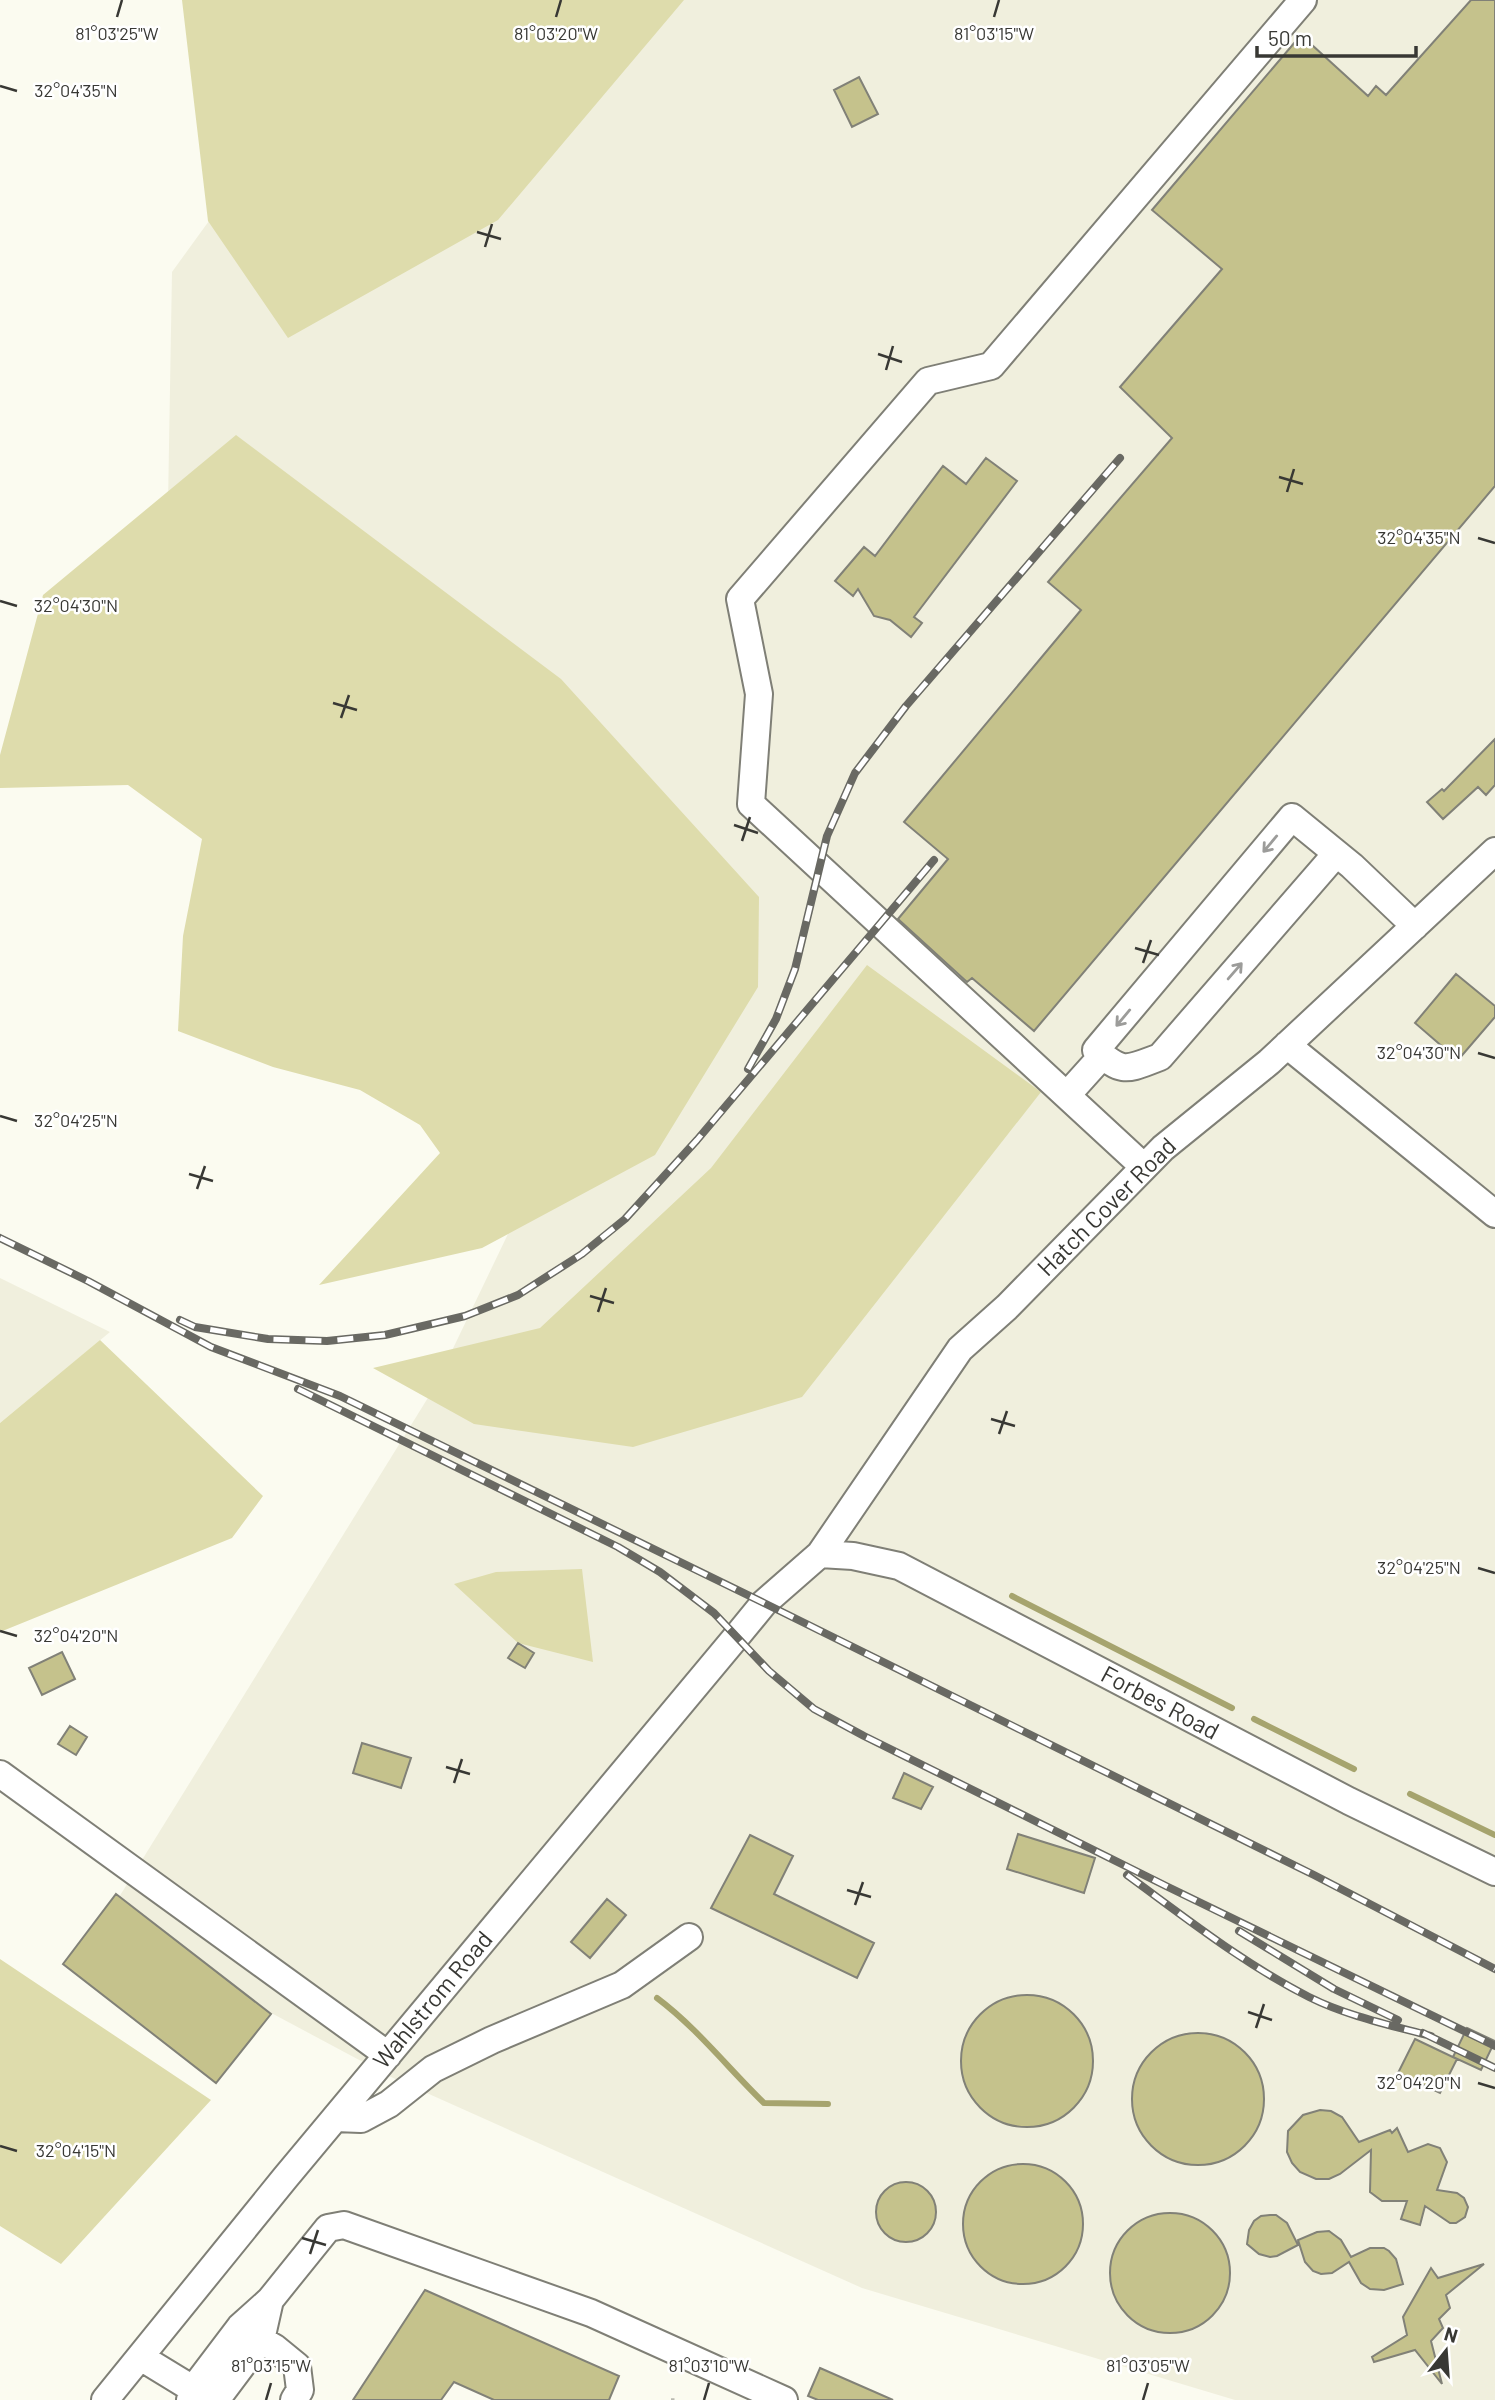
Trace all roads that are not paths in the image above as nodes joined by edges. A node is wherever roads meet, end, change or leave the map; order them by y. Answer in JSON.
{"nodes":[{"id":1,"x":1303,"y":0,"type":"edge"},
{"id":2,"x":1495,"y":851,"type":"edge"},
{"id":3,"x":1336,"y":854,"type":"junction"},
{"id":4,"x":1415,"y":926,"type":"junction"},
{"id":5,"x":1287,"y":1045,"type":"junction"},
{"id":6,"x":1102,"y":1055,"type":"junction"},
{"id":7,"x":1067,"y":1096,"type":"junction"},
{"id":8,"x":1144,"y":1167,"type":"junction"},
{"id":9,"x":1495,"y":1214,"type":"edge"},
{"id":10,"x":820,"y":1554,"type":"junction"},
{"id":11,"x":765,"y":1603,"type":"joint"},
{"id":12,"x":0,"y":1774,"type":"edge"},
{"id":13,"x":1495,"y":1872,"type":"edge"},
{"id":14,"x":690,"y":1937,"type":"dead end"},
{"id":15,"x":388,"y":2055,"type":"junction"},
{"id":16,"x":335,"y":2118,"type":"junction"},
{"id":17,"x":251,"y":2334,"type":"junction"},
{"id":18,"x":142,"y":2358,"type":"junction"},
{"id":19,"x":202,"y":2397,"type":"edge"},
{"id":20,"x":105,"y":2400,"type":"edge"},
{"id":21,"x":294,"y":2400,"type":"edge"},
{"id":22,"x":784,"y":2400,"type":"edge"}],
"edges":[{"from":1,"to":7,"type":"street"},
{"from":2,"to":4,"type":"street","name":"Hatch Cover Road"},
{"from":3,"to":4,"type":"street"},
{"from":6,"to":3,"type":"street","one_way":true},
{"from":3,"to":6,"type":"street","one_way":true},
{"from":4,"to":5,"type":"street","name":"Hatch Cover Road"},
{"from":5,"to":8,"type":"street","name":"Hatch Cover Road"},
{"from":5,"to":9,"type":"street"},
{"from":6,"to":7,"type":"street"},
{"from":7,"to":8,"type":"street"},
{"from":8,"to":10,"type":"street","name":"Hatch Cover Road"},
{"from":10,"to":11,"type":"street","name":"Hatch Cover Road"},
{"from":10,"to":13,"type":"street","name":"Forbes Road"},
{"from":11,"to":15,"type":"street","name":"Wahlstrom Road"},
{"from":12,"to":15,"type":"street"},
{"from":14,"to":16,"type":"street"},
{"from":15,"to":16,"type":"street","name":"Wahlstrom Road"},
{"from":16,"to":18,"type":"street","name":"Wahlstrom Road"},
{"from":17,"to":19,"type":"street"},
{"from":17,"to":21,"type":"street"},
{"from":17,"to":22,"type":"street"},
{"from":18,"to":19,"type":"street"},
{"from":18,"to":20,"type":"street","name":"Wahlstrom Road"}]}
